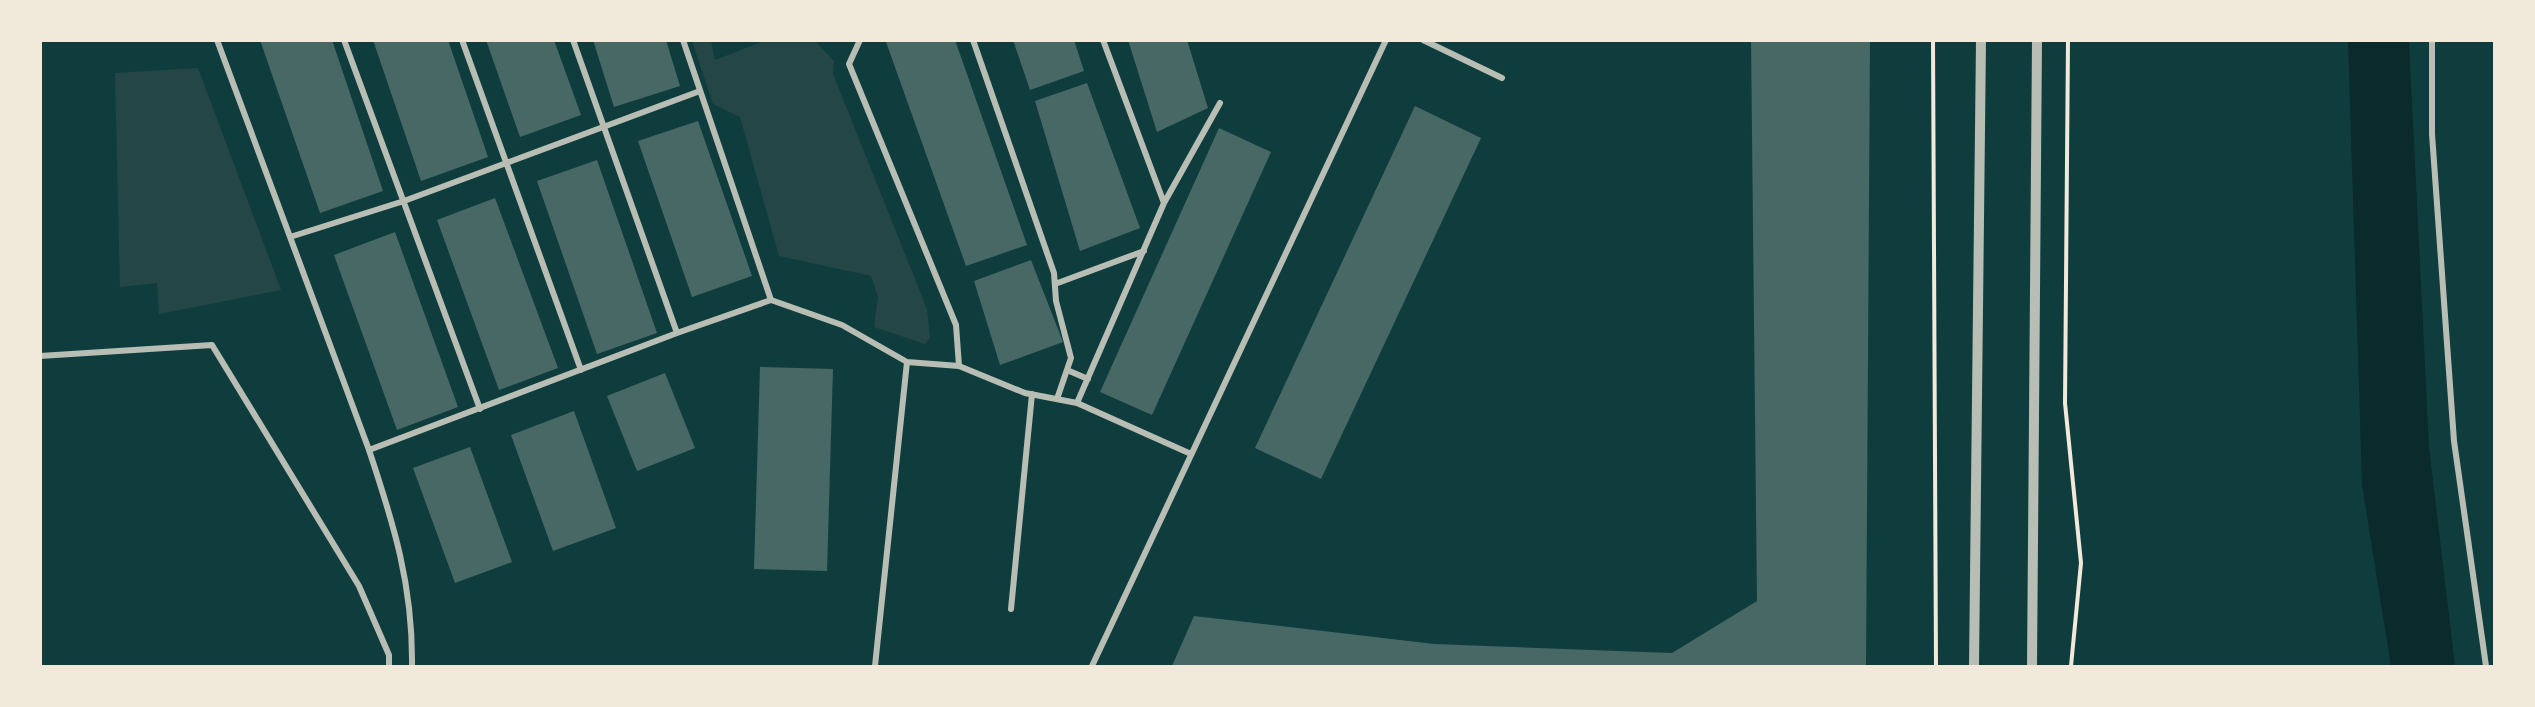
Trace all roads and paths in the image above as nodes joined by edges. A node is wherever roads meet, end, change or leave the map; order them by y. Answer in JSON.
{"nodes":[{"id":1,"x":217,"y":40,"type":"edge"},
{"id":2,"x":344,"y":40,"type":"edge"},
{"id":3,"x":462,"y":40,"type":"edge"},
{"id":4,"x":573,"y":40,"type":"edge"},
{"id":5,"x":683,"y":40,"type":"edge"},
{"id":6,"x":860,"y":40,"type":"edge"},
{"id":7,"x":973,"y":40,"type":"edge"},
{"id":8,"x":1103,"y":40,"type":"edge"},
{"id":9,"x":1386,"y":40,"type":"edge"},
{"id":10,"x":1423,"y":40,"type":"edge"},
{"id":11,"x":1934,"y":40,"type":"edge"},
{"id":12,"x":1981,"y":40,"type":"edge"},
{"id":13,"x":2037,"y":40,"type":"edge"},
{"id":14,"x":2068,"y":40,"type":"edge"},
{"id":15,"x":2432,"y":40,"type":"edge"},
{"id":16,"x":1502,"y":78,"type":"dead end"},
{"id":17,"x":700,"y":91,"type":"junction"},
{"id":18,"x":1220,"y":103,"type":"dead end"},
{"id":19,"x":603,"y":126,"type":"junction"},
{"id":20,"x":505,"y":161,"type":"junction"},
{"id":21,"x":404,"y":201,"type":"junction"},
{"id":22,"x":1164,"y":203,"type":"junction"},
{"id":23,"x":290,"y":237,"type":"junction"},
{"id":24,"x":1144,"y":251,"type":"junction"},
{"id":25,"x":1055,"y":284,"type":"junction"},
{"id":26,"x":771,"y":300,"type":"junction"},
{"id":27,"x":676,"y":333,"type":"junction"},
{"id":28,"x":40,"y":356,"type":"edge"},
{"id":29,"x":907,"y":362,"type":"junction"},
{"id":30,"x":960,"y":366,"type":"junction"},
{"id":31,"x":581,"y":370,"type":"junction"},
{"id":32,"x":1067,"y":370,"type":"junction"},
{"id":33,"x":1088,"y":379,"type":"junction"},
{"id":34,"x":1032,"y":394,"type":"junction"},
{"id":35,"x":1057,"y":399,"type":"junction"},
{"id":36,"x":1077,"y":403,"type":"junction"},
{"id":37,"x":480,"y":410,"type":"junction"},
{"id":38,"x":369,"y":450,"type":"junction"},
{"id":39,"x":1191,"y":454,"type":"junction"},
{"id":40,"x":1011,"y":609,"type":"dead end"},
{"id":41,"x":388,"y":666,"type":"edge"},
{"id":42,"x":412,"y":666,"type":"edge"},
{"id":43,"x":875,"y":666,"type":"edge"},
{"id":44,"x":1092,"y":666,"type":"edge"},
{"id":45,"x":1936,"y":666,"type":"edge"},
{"id":46,"x":1974,"y":666,"type":"edge"},
{"id":47,"x":2032,"y":666,"type":"edge"},
{"id":48,"x":2071,"y":666,"type":"edge"},
{"id":49,"x":2486,"y":666,"type":"edge"}],
"edges":[{"from":1,"to":23,"type":"street"},
{"from":2,"to":21,"type":"street"},
{"from":3,"to":20,"type":"street"},
{"from":4,"to":19,"type":"street"},
{"from":5,"to":17,"type":"street"},
{"from":6,"to":30,"type":"street"},
{"from":7,"to":25,"type":"street"},
{"from":8,"to":22,"type":"street"},
{"from":9,"to":39,"type":"street"},
{"from":10,"to":16,"type":"street"},
{"from":11,"to":45,"type":"path"},
{"from":12,"to":46,"type":"street"},
{"from":13,"to":47,"type":"street"},
{"from":14,"to":48,"type":"path"},
{"from":15,"to":49,"type":"street"},
{"from":17,"to":19,"type":"street"},
{"from":17,"to":26,"type":"street"},
{"from":18,"to":22,"type":"street"},
{"from":19,"to":20,"type":"street"},
{"from":19,"to":27,"type":"street"},
{"from":20,"to":21,"type":"street"},
{"from":20,"to":31,"type":"street"},
{"from":21,"to":23,"type":"street"},
{"from":21,"to":37,"type":"street"},
{"from":22,"to":24,"type":"street"},
{"from":23,"to":38,"type":"street"},
{"from":24,"to":25,"type":"street"},
{"from":24,"to":33,"type":"street"},
{"from":25,"to":32,"type":"street"},
{"from":26,"to":27,"type":"street"},
{"from":26,"to":29,"type":"street"},
{"from":27,"to":31,"type":"street"},
{"from":28,"to":41,"type":"street"},
{"from":29,"to":30,"type":"street"},
{"from":29,"to":43,"type":"street"},
{"from":30,"to":34,"type":"street"},
{"from":31,"to":37,"type":"street"},
{"from":32,"to":33,"type":"street"},
{"from":32,"to":35,"type":"street"},
{"from":33,"to":36,"type":"street"},
{"from":34,"to":35,"type":"street"},
{"from":34,"to":40,"type":"street"},
{"from":35,"to":36,"type":"street"},
{"from":36,"to":39,"type":"street"},
{"from":37,"to":38,"type":"street"},
{"from":38,"to":42,"type":"street"},
{"from":39,"to":44,"type":"street"}]}
